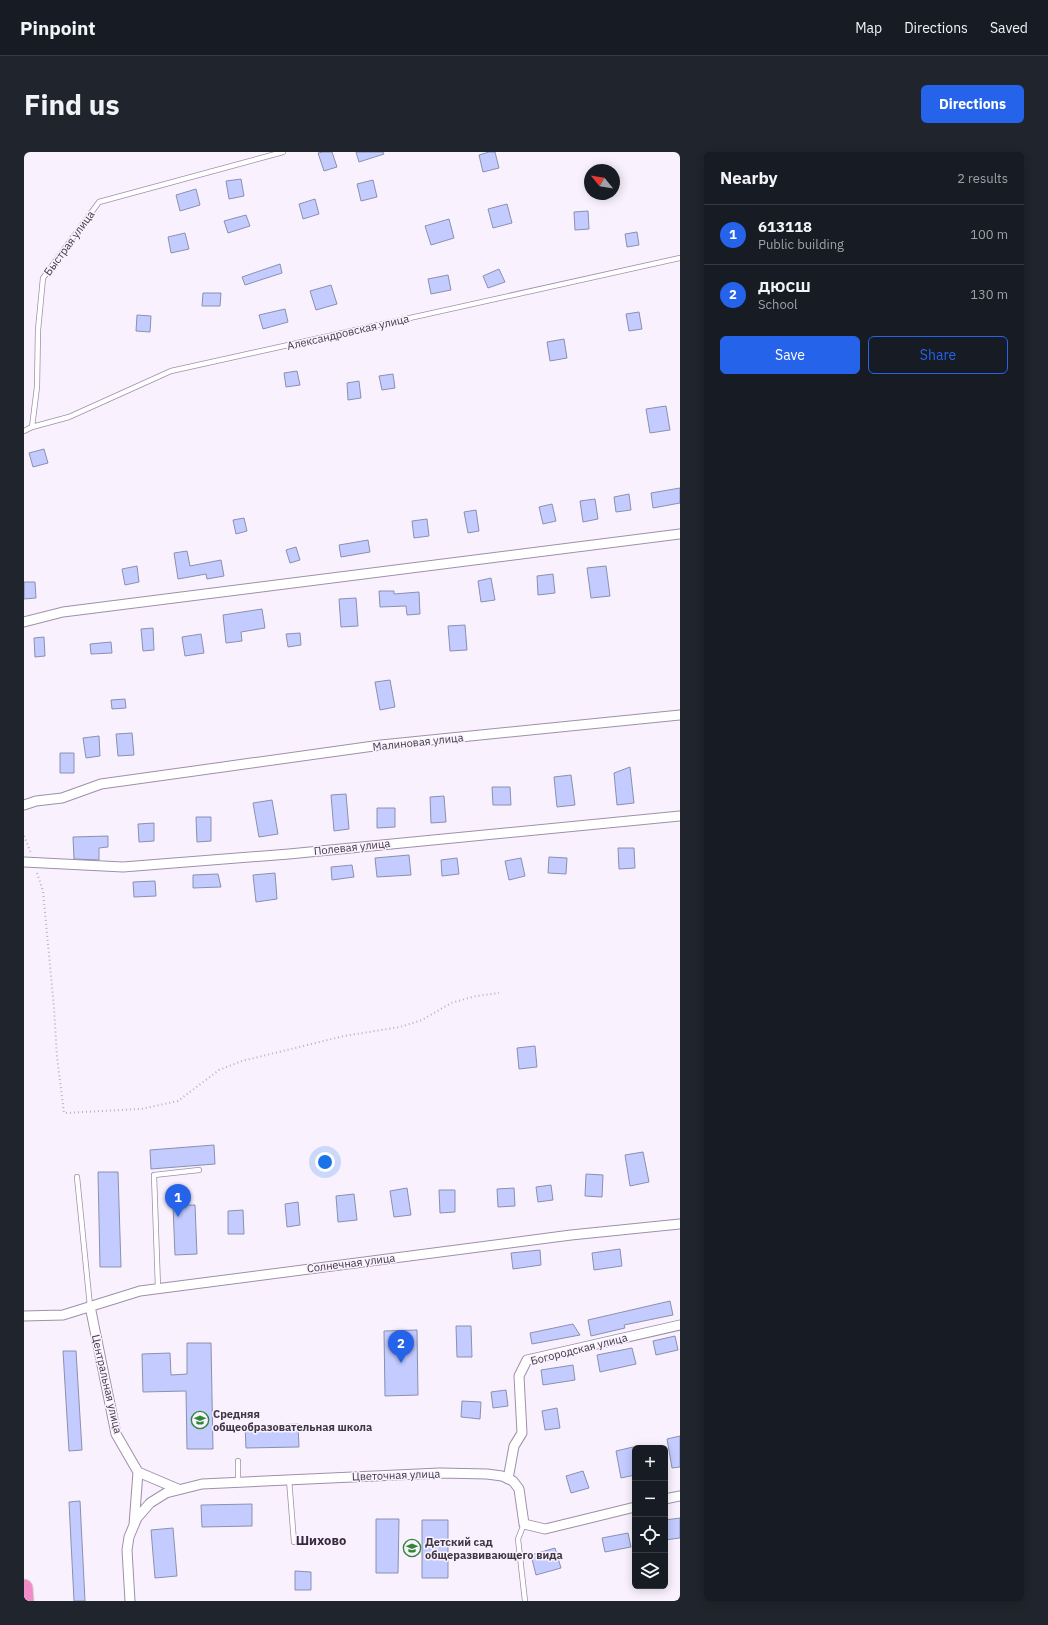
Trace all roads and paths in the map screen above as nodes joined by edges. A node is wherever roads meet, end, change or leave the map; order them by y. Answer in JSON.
{"nodes":[{"id":1,"x":283,"y":152,"type":"edge"},
{"id":2,"x":680,"y":258,"type":"edge"},
{"id":3,"x":32,"y":427,"type":"junction"},
{"id":4,"x":24,"y":431,"type":"edge"},
{"id":5,"x":680,"y":534,"type":"edge"},
{"id":6,"x":24,"y":622,"type":"edge"},
{"id":7,"x":680,"y":715,"type":"edge"},
{"id":8,"x":24,"y":805,"type":"edge"},
{"id":9,"x":680,"y":816,"type":"edge"},
{"id":10,"x":24,"y":836,"type":"edge"},
{"id":11,"x":24,"y":862,"type":"edge"},
{"id":12,"x":34,"y":863,"type":"junction"},
{"id":13,"x":499,"y":993,"type":"dead end"},
{"id":14,"x":199,"y":1170,"type":"dead end"},
{"id":15,"x":77,"y":1178,"type":"dead end"},
{"id":16,"x":680,"y":1224,"type":"edge"},
{"id":17,"x":158,"y":1288,"type":"junction"},
{"id":18,"x":90,"y":1306,"type":"junction"},
{"id":19,"x":24,"y":1316,"type":"edge"},
{"id":20,"x":680,"y":1326,"type":"edge"},
{"id":21,"x":238,"y":1461,"type":"dead end"},
{"id":22,"x":138,"y":1472,"type":"junction"},
{"id":23,"x":289,"y":1479,"type":"junction"},
{"id":24,"x":508,"y":1479,"type":"junction"},
{"id":25,"x":238,"y":1482,"type":"junction"},
{"id":26,"x":178,"y":1490,"type":"junction"},
{"id":27,"x":680,"y":1496,"type":"edge"},
{"id":28,"x":668,"y":1498,"type":"edge"},
{"id":29,"x":632,"y":1508,"type":"edge"},
{"id":30,"x":524,"y":1524,"type":"junction"},
{"id":31,"x":134,"y":1525,"type":"junction"},
{"id":32,"x":294,"y":1542,"type":"dead end"},
{"id":33,"x":24,"y":1588,"type":"edge"},
{"id":34,"x":25,"y":1601,"type":"edge"},
{"id":35,"x":130,"y":1601,"type":"edge"},
{"id":36,"x":525,"y":1601,"type":"edge"}],
"edges":[{"from":1,"to":3,"type":"lane","name":"Быстрая улица"},
{"from":2,"to":3,"type":"lane","name":"Александровская улица"},
{"from":3,"to":4,"type":"lane","name":"Александровская улица"},
{"from":5,"to":6,"type":"street"},
{"from":7,"to":8,"type":"street","name":"Малиновая улица"},
{"from":9,"to":12,"type":"street","name":"Полевая улица"},
{"from":10,"to":12,"type":"path"},
{"from":11,"to":12,"type":"street","name":"Полевая улица"},
{"from":12,"to":13,"type":"path"},
{"from":14,"to":17,"type":"lane"},
{"from":15,"to":18,"type":"lane"},
{"from":16,"to":17,"type":"street","name":"Солнечная улица"},
{"from":17,"to":18,"type":"street","name":"Солнечная улица"},
{"from":18,"to":19,"type":"street","name":"Солнечная улица"},
{"from":18,"to":22,"type":"street","name":"Центральная улица"},
{"from":20,"to":24,"type":"street","name":"Богородская улица"},
{"from":21,"to":25,"type":"lane"},
{"from":22,"to":26,"type":"street"},
{"from":22,"to":31,"type":"street"},
{"from":23,"to":24,"type":"street","name":"Цветочная улица"},
{"from":23,"to":25,"type":"street","name":"Цветочная улица"},
{"from":23,"to":32,"type":"lane"},
{"from":24,"to":30,"type":"street"},
{"from":25,"to":26,"type":"street","name":"Цветочная улица"},
{"from":26,"to":31,"type":"street","name":"Цветочная улица"},
{"from":27,"to":28,"type":"street"},
{"from":29,"to":30,"type":"street"},
{"from":30,"to":36,"type":"lane"},
{"from":31,"to":35,"type":"street"},
{"from":33,"to":34,"type":"highway"}]}
